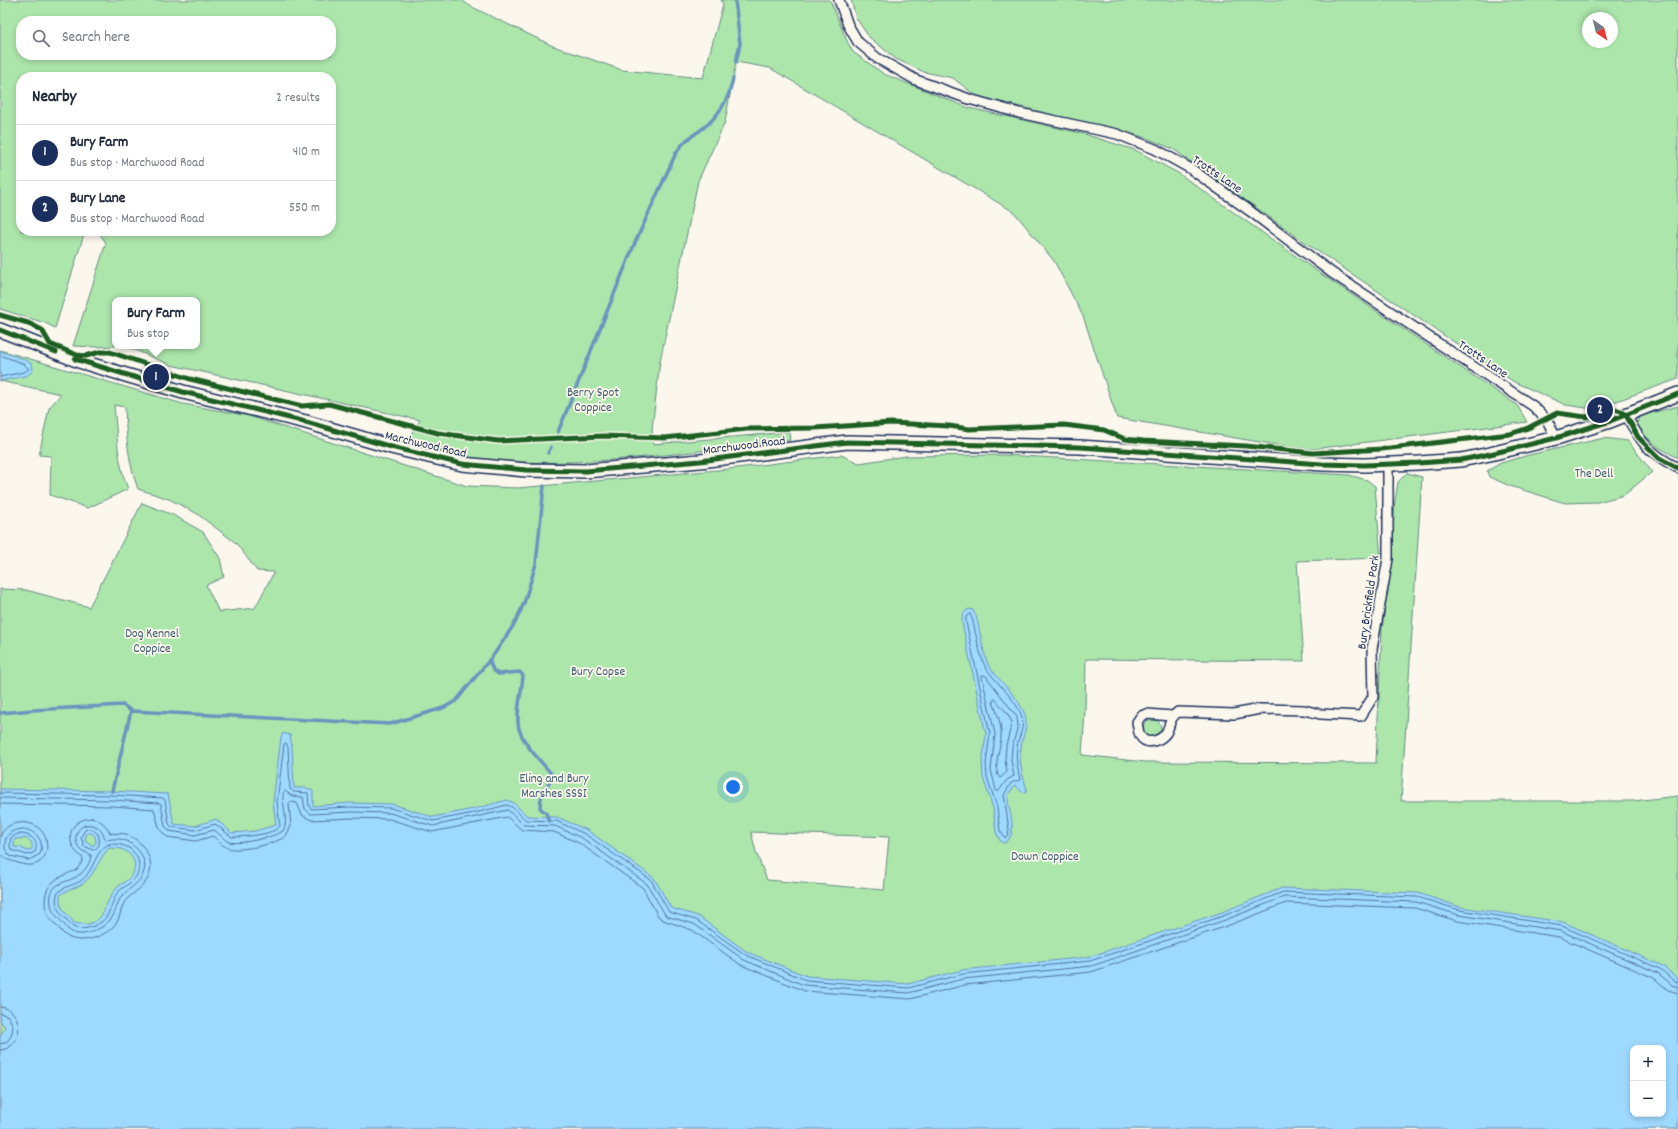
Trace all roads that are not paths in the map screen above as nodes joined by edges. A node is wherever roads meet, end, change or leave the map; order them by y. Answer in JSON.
{"nodes":[{"id":1,"x":839,"y":0,"type":"edge"},
{"id":2,"x":0,"y":330,"type":"edge"},
{"id":3,"x":1678,"y":394,"type":"edge"},
{"id":4,"x":1626,"y":415,"type":"junction"},
{"id":5,"x":1556,"y":438,"type":"junction"},
{"id":6,"x":1388,"y":464,"type":"junction"},
{"id":7,"x":1678,"y":468,"type":"edge"},
{"id":8,"x":1172,"y":716,"type":"dead end"}],
"edges":[{"from":1,"to":5,"type":"street","name":"Trotts Lane"},
{"from":2,"to":6,"type":"street","name":"Marchwood Road"},
{"from":3,"to":4,"type":"street","name":"Marchwood Road"},
{"from":4,"to":5,"type":"street","name":"Marchwood Road"},
{"from":4,"to":7,"type":"street"},
{"from":5,"to":6,"type":"street","name":"Marchwood Road"},
{"from":6,"to":8,"type":"street","name":"Bury Brickfield Park"}]}
